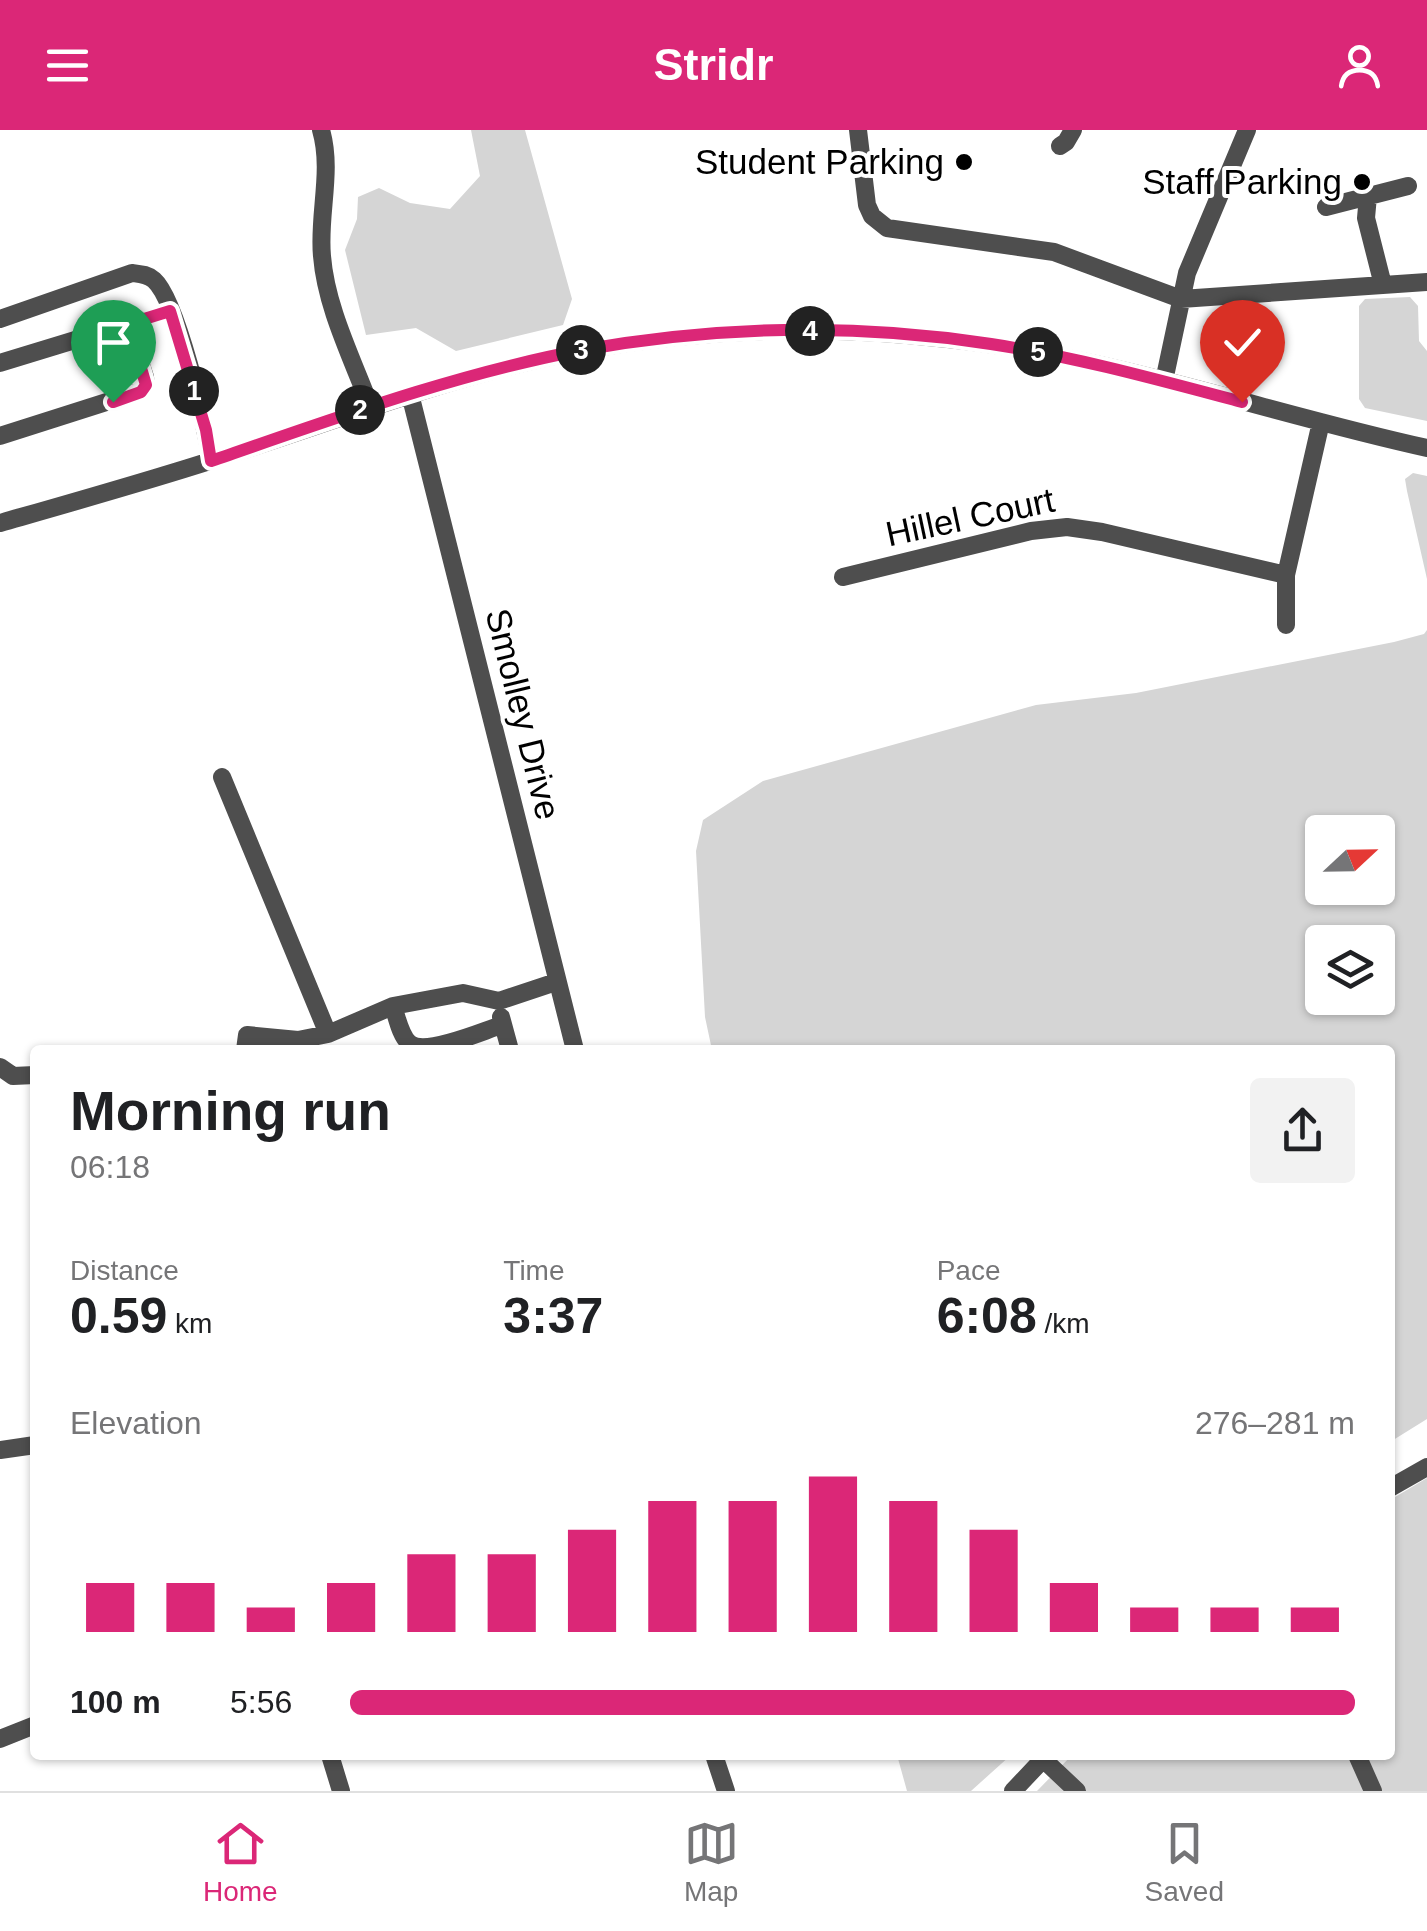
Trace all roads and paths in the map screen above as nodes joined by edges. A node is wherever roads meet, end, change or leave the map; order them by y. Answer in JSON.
{"nodes":[{"id":1,"x":322,"y":130,"type":"edge"},
{"id":2,"x":858,"y":130,"type":"edge"},
{"id":3,"x":1073,"y":130,"type":"edge"},
{"id":4,"x":1247,"y":130,"type":"edge"},
{"id":5,"x":1060,"y":146,"type":"dead end"},
{"id":6,"x":1408,"y":186,"type":"dead end"},
{"id":7,"x":1368,"y":196,"type":"junction"},
{"id":8,"x":1326,"y":206,"type":"dead end"},
{"id":9,"x":1427,"y":282,"type":"edge"},
{"id":10,"x":1383,"y":285,"type":"junction"},
{"id":11,"x":1181,"y":299,"type":"junction"},
{"id":12,"x":170,"y":311,"type":"junction"},
{"id":13,"x":0,"y":319,"type":"edge"},
{"id":14,"x":128,"y":324,"type":"junction"},
{"id":15,"x":0,"y":363,"type":"edge"},
{"id":16,"x":1164,"y":381,"type":"junction"},
{"id":17,"x":410,"y":394,"type":"junction"},
{"id":18,"x":370,"y":406,"type":"junction"},
{"id":19,"x":1321,"y":422,"type":"junction"},
{"id":20,"x":0,"y":436,"type":"edge"},
{"id":21,"x":1427,"y":448,"type":"edge"},
{"id":22,"x":211,"y":461,"type":"junction"},
{"id":23,"x":0,"y":523,"type":"edge"},
{"id":24,"x":1286,"y":575,"type":"junction"},
{"id":25,"x":843,"y":578,"type":"dead end"},
{"id":26,"x":1286,"y":624,"type":"dead end"},
{"id":27,"x":222,"y":778,"type":"dead end"},
{"id":28,"x":556,"y":982,"type":"junction"},
{"id":29,"x":500,"y":1001,"type":"junction"},
{"id":30,"x":393,"y":1006,"type":"junction"},
{"id":31,"x":502,"y":1025,"type":"junction"},
{"id":32,"x":328,"y":1034,"type":"junction"},
{"id":33,"x":246,"y":1045,"type":"edge"},
{"id":34,"x":296,"y":1045,"type":"edge"},
{"id":35,"x":412,"y":1045,"type":"edge"},
{"id":36,"x":441,"y":1045,"type":"edge"},
{"id":37,"x":508,"y":1045,"type":"edge"},
{"id":38,"x":573,"y":1045,"type":"edge"},
{"id":39,"x":0,"y":1067,"type":"edge"},
{"id":40,"x":30,"y":1074,"type":"edge"},
{"id":41,"x":30,"y":1446,"type":"edge"},
{"id":42,"x":0,"y":1450,"type":"edge"},
{"id":43,"x":1427,"y":1467,"type":"edge"},
{"id":44,"x":1395,"y":1485,"type":"edge"},
{"id":45,"x":30,"y":1727,"type":"edge"},
{"id":46,"x":0,"y":1739,"type":"edge"},
{"id":47,"x":331,"y":1760,"type":"edge"},
{"id":48,"x":716,"y":1760,"type":"edge"},
{"id":49,"x":1042,"y":1760,"type":"edge"},
{"id":50,"x":1048,"y":1760,"type":"edge"},
{"id":51,"x":1360,"y":1760,"type":"edge"},
{"id":52,"x":340,"y":1791,"type":"edge"},
{"id":53,"x":726,"y":1791,"type":"edge"},
{"id":54,"x":1012,"y":1791,"type":"edge"},
{"id":55,"x":1077,"y":1791,"type":"edge"},
{"id":56,"x":1373,"y":1791,"type":"edge"}],
"edges":[{"from":1,"to":18,"type":"street"},
{"from":2,"to":11,"type":"street"},
{"from":3,"to":5,"type":"street"},
{"from":4,"to":11,"type":"street"},
{"from":6,"to":7,"type":"street"},
{"from":7,"to":8,"type":"street"},
{"from":7,"to":10,"type":"street"},
{"from":9,"to":10,"type":"street"},
{"from":10,"to":11,"type":"street"},
{"from":11,"to":16,"type":"street"},
{"from":12,"to":13,"type":"street"},
{"from":12,"to":14,"type":"street"},
{"from":12,"to":22,"type":"street"},
{"from":14,"to":15,"type":"street"},
{"from":14,"to":20,"type":"street"},
{"from":16,"to":17,"type":"street"},
{"from":16,"to":19,"type":"street"},
{"from":17,"to":18,"type":"street"},
{"from":17,"to":28,"type":"street","name":"Smolley Drive"},
{"from":18,"to":22,"type":"street"},
{"from":19,"to":21,"type":"street"},
{"from":19,"to":24,"type":"street"},
{"from":22,"to":23,"type":"street"},
{"from":24,"to":25,"type":"street","name":"Hillel Court"},
{"from":24,"to":26,"type":"street"},
{"from":27,"to":32,"type":"street"},
{"from":28,"to":29,"type":"street"},
{"from":28,"to":38,"type":"street","name":"Smolley Drive"},
{"from":29,"to":30,"type":"street"},
{"from":29,"to":31,"type":"street"},
{"from":30,"to":32,"type":"street"},
{"from":30,"to":35,"type":"street"},
{"from":31,"to":36,"type":"street"},
{"from":31,"to":37,"type":"street"},
{"from":32,"to":34,"type":"street"},
{"from":33,"to":34,"type":"street"},
{"from":39,"to":40,"type":"street"},
{"from":41,"to":42,"type":"street"},
{"from":43,"to":44,"type":"street"},
{"from":45,"to":46,"type":"street"},
{"from":47,"to":52,"type":"street"},
{"from":48,"to":53,"type":"street"},
{"from":49,"to":54,"type":"street"},
{"from":50,"to":55,"type":"street"},
{"from":51,"to":56,"type":"street"}]}
